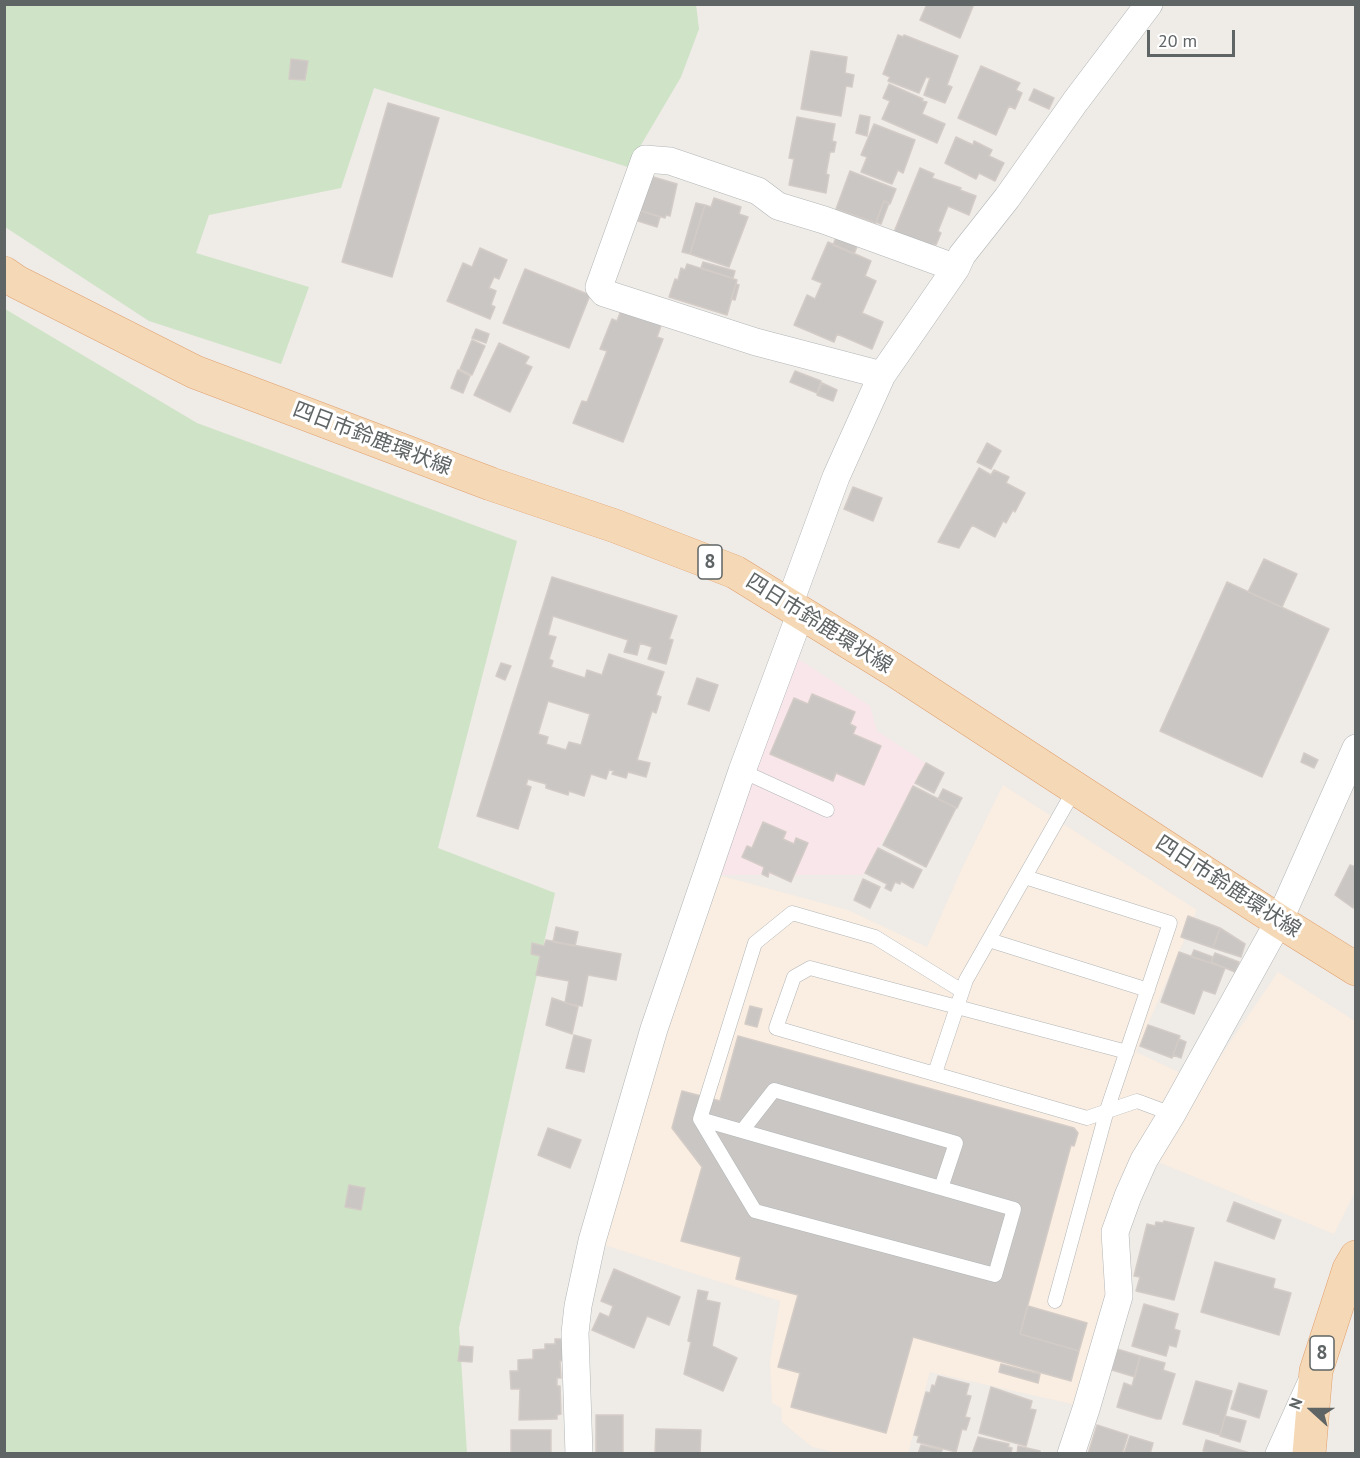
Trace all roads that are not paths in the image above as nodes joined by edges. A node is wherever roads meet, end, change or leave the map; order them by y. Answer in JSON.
{"nodes":[{"id":1,"x":1149,"y":4,"type":"edge"},
{"id":2,"x":956,"y":268,"type":"junction"},
{"id":3,"x":4,"y":273,"type":"edge"},
{"id":4,"x":882,"y":375,"type":"junction"},
{"id":5,"x":795,"y":609,"type":"junction"},
{"id":6,"x":1356,"y":748,"type":"edge"},
{"id":7,"x":742,"y":771,"type":"junction"},
{"id":8,"x":1076,"y":787,"type":"junction"},
{"id":9,"x":827,"y":810,"type":"dead end"},
{"id":10,"x":1025,"y":877,"type":"junction"},
{"id":11,"x":1279,"y":921,"type":"junction"},
{"id":12,"x":989,"y":940,"type":"junction"},
{"id":13,"x":1356,"y":969,"type":"edge"},
{"id":14,"x":1148,"y":990,"type":"junction"},
{"id":15,"x":962,"y":991,"type":"junction"},
{"id":16,"x":957,"y":1007,"type":"junction"},
{"id":17,"x":1127,"y":1052,"type":"junction"},
{"id":18,"x":935,"y":1073,"type":"junction"},
{"id":19,"x":1107,"y":1110,"type":"junction"},
{"id":20,"x":1172,"y":1114,"type":"junction"},
{"id":21,"x":700,"y":1119,"type":"junction"},
{"id":22,"x":742,"y":1131,"type":"junction"},
{"id":23,"x":941,"y":1188,"type":"junction"},
{"id":24,"x":1356,"y":1257,"type":"edge"},
{"id":25,"x":1055,"y":1301,"type":"dead end"},
{"id":26,"x":1316,"y":1371,"type":"junction"},
{"id":27,"x":579,"y":1454,"type":"edge"},
{"id":28,"x":1071,"y":1454,"type":"edge"},
{"id":29,"x":1279,"y":1454,"type":"edge"},
{"id":30,"x":1309,"y":1454,"type":"edge"}],
"edges":[{"from":1,"to":2,"type":"street"},
{"from":2,"to":4,"type":"street"},
{"from":2,"to":4,"type":"street"},
{"from":3,"to":5,"type":"main road","name":"四日市鈴鹿環状線","number":"8"},
{"from":4,"to":5,"type":"street"},
{"from":5,"to":7,"type":"street"},
{"from":5,"to":8,"type":"main road","name":"四日市鈴鹿環状線","number":"8"},
{"from":6,"to":11,"type":"street"},
{"from":7,"to":9,"type":"lane"},
{"from":7,"to":27,"type":"street"},
{"from":8,"to":10,"type":"lane"},
{"from":8,"to":11,"type":"main road","name":"四日市鈴鹿環状線","number":"8"},
{"from":10,"to":12,"type":"lane"},
{"from":10,"to":14,"type":"lane"},
{"from":11,"to":13,"type":"main road","name":"四日市鈴鹿環状線","number":"8"},
{"from":11,"to":20,"type":"street"},
{"from":12,"to":14,"type":"lane"},
{"from":12,"to":15,"type":"lane"},
{"from":14,"to":17,"type":"lane"},
{"from":15,"to":16,"type":"lane"},
{"from":15,"to":21,"type":"lane"},
{"from":16,"to":17,"type":"lane"},
{"from":16,"to":18,"type":"lane"},
{"from":16,"to":18,"type":"lane"},
{"from":17,"to":19,"type":"lane"},
{"from":18,"to":19,"type":"lane"},
{"from":19,"to":20,"type":"lane"},
{"from":19,"to":25,"type":"lane"},
{"from":20,"to":28,"type":"street"},
{"from":21,"to":22,"type":"lane"},
{"from":21,"to":23,"type":"lane"},
{"from":22,"to":23,"type":"lane"},
{"from":22,"to":23,"type":"lane"},
{"from":24,"to":26,"type":"main road","number":"8"},
{"from":26,"to":29,"type":"street"},
{"from":26,"to":30,"type":"main road","number":"8"}]}
